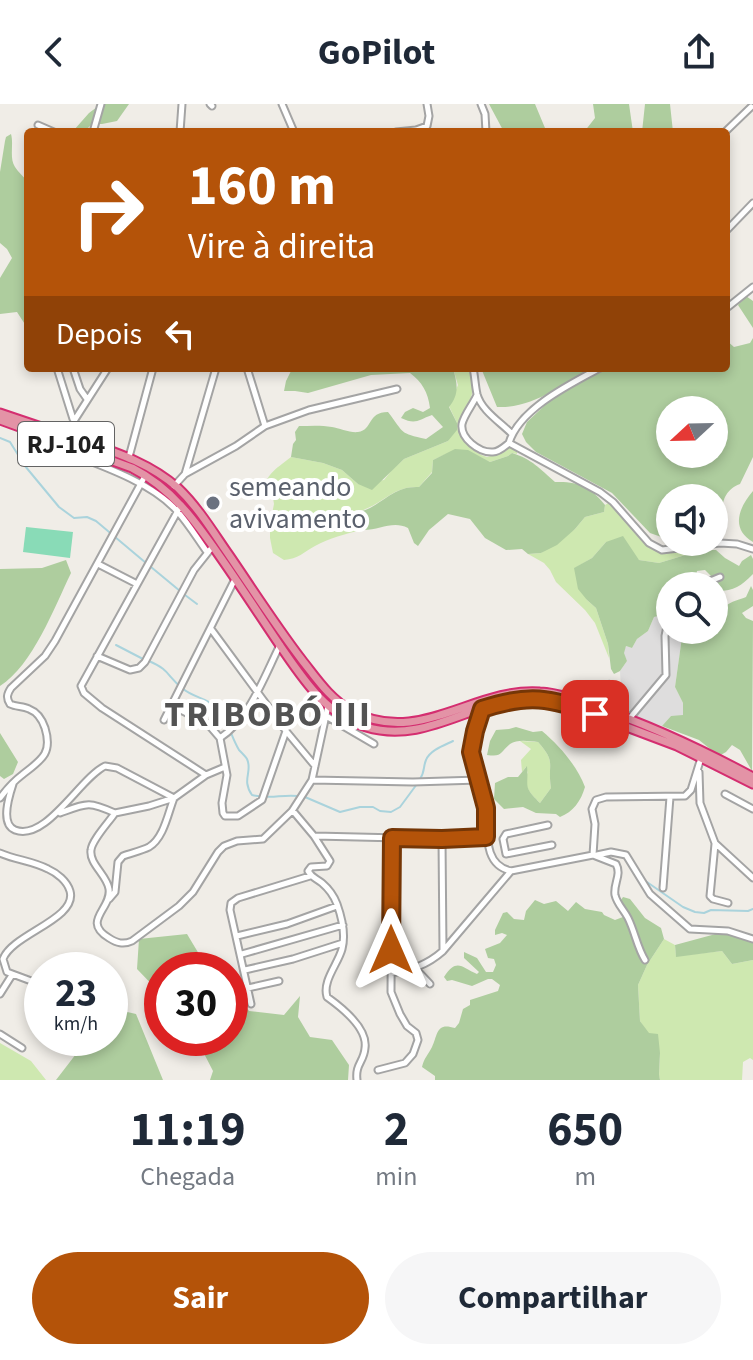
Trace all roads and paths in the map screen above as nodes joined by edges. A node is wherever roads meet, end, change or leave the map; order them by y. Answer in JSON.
{"nodes":[{"id":1,"x":101,"y":104,"type":"edge"},
{"id":2,"x":182,"y":104,"type":"edge"},
{"id":3,"x":282,"y":104,"type":"edge"},
{"id":4,"x":427,"y":104,"type":"edge"},
{"id":5,"x":481,"y":104,"type":"edge"},
{"id":6,"x":751,"y":106,"type":"edge"},
{"id":7,"x":38,"y":125,"type":"dead end"},
{"id":8,"x":45,"y":128,"type":"edge"},
{"id":9,"x":94,"y":128,"type":"edge"},
{"id":10,"x":180,"y":128,"type":"edge"},
{"id":11,"x":292,"y":128,"type":"edge"},
{"id":12,"x":425,"y":128,"type":"edge"},
{"id":13,"x":486,"y":128,"type":"edge"},
{"id":14,"x":729,"y":128,"type":"edge"},
{"id":15,"x":753,"y":203,"type":"edge"},
{"id":16,"x":730,"y":227,"type":"edge"},
{"id":17,"x":753,"y":287,"type":"edge"},
{"id":18,"x":730,"y":305,"type":"edge"},
{"id":19,"x":58,"y":372,"type":"edge"},
{"id":20,"x":74,"y":372,"type":"edge"},
{"id":21,"x":105,"y":372,"type":"edge"},
{"id":22,"x":152,"y":372,"type":"edge"},
{"id":23,"x":215,"y":372,"type":"edge"},
{"id":24,"x":248,"y":372,"type":"edge"},
{"id":25,"x":474,"y":372,"type":"edge"},
{"id":26,"x":593,"y":372,"type":"edge"},
{"id":27,"x":397,"y":389,"type":"dead end"},
{"id":28,"x":477,"y":395,"type":"junction"},
{"id":29,"x":87,"y":399,"type":"junction"},
{"id":30,"x":0,"y":413,"type":"edge"},
{"id":31,"x":0,"y":420,"type":"edge"},
{"id":32,"x":73,"y":420,"type":"junction"},
{"id":33,"x":18,"y":426,"type":"junction"},
{"id":34,"x":265,"y":426,"type":"junction"},
{"id":35,"x":512,"y":433,"type":"junction"},
{"id":36,"x":65,"y":435,"type":"junction"},
{"id":37,"x":38,"y":441,"type":"joint"},
{"id":38,"x":509,"y":443,"type":"junction"},
{"id":39,"x":91,"y":453,"type":"junction"},
{"id":40,"x":75,"y":456,"type":"junction"},
{"id":41,"x":129,"y":457,"type":"junction"},
{"id":42,"x":185,"y":474,"type":"junction"},
{"id":43,"x":146,"y":475,"type":"junction"},
{"id":44,"x":142,"y":484,"type":"junction"},
{"id":45,"x":174,"y":486,"type":"junction"},
{"id":46,"x":179,"y":508,"type":"junction"},
{"id":47,"x":210,"y":549,"type":"junction"},
{"id":48,"x":753,"y":549,"type":"edge"},
{"id":49,"x":98,"y":564,"type":"junction"},
{"id":50,"x":235,"y":578,"type":"junction"},
{"id":51,"x":137,"y":584,"type":"junction"},
{"id":52,"x":211,"y":629,"type":"junction"},
{"id":53,"x":665,"y":644,"type":"edge"},
{"id":54,"x":280,"y":645,"type":"junction"},
{"id":55,"x":97,"y":656,"type":"junction"},
{"id":56,"x":257,"y":691,"type":"junction"},
{"id":57,"x":171,"y":705,"type":"junction"},
{"id":58,"x":328,"y":706,"type":"junction"},
{"id":59,"x":482,"y":709,"type":"junction"},
{"id":60,"x":326,"y":716,"type":"junction"},
{"id":61,"x":629,"y":719,"type":"junction"},
{"id":62,"x":164,"y":720,"type":"dead end"},
{"id":63,"x":286,"y":731,"type":"junction"},
{"id":64,"x":220,"y":738,"type":"junction"},
{"id":65,"x":374,"y":744,"type":"dead end"},
{"id":66,"x":700,"y":761,"type":"junction"},
{"id":67,"x":225,"y":767,"type":"junction"},
{"id":68,"x":316,"y":767,"type":"junction"},
{"id":69,"x":206,"y":775,"type":"junction"},
{"id":70,"x":751,"y":775,"type":"edge"},
{"id":71,"x":312,"y":780,"type":"junction"},
{"id":72,"x":479,"y":780,"type":"junction"},
{"id":73,"x":13,"y":783,"type":"junction"},
{"id":74,"x":753,"y":784,"type":"edge"},
{"id":75,"x":725,"y":794,"type":"dead end"},
{"id":76,"x":670,"y":796,"type":"junction"},
{"id":77,"x":0,"y":798,"type":"edge"},
{"id":78,"x":174,"y":798,"type":"junction"},
{"id":79,"x":753,"y":809,"type":"edge"},
{"id":80,"x":292,"y":811,"type":"junction"},
{"id":81,"x":115,"y":813,"type":"junction"},
{"id":82,"x":56,"y":814,"type":"junction"},
{"id":83,"x":548,"y":825,"type":"dead end"},
{"id":84,"x":314,"y":836,"type":"junction"},
{"id":85,"x":486,"y":837,"type":"junction"},
{"id":86,"x":392,"y":838,"type":"junction"},
{"id":87,"x":442,"y":839,"type":"junction"},
{"id":88,"x":715,"y":843,"type":"junction"},
{"id":89,"x":552,"y":845,"type":"dead end"},
{"id":90,"x":0,"y":853,"type":"edge"},
{"id":91,"x":506,"y":854,"type":"junction"},
{"id":92,"x":595,"y":855,"type":"junction"},
{"id":93,"x":499,"y":866,"type":"junction"},
{"id":94,"x":511,"y":871,"type":"junction"},
{"id":95,"x":310,"y":876,"type":"junction"},
{"id":96,"x":753,"y":878,"type":"edge"},
{"id":97,"x":663,"y":888,"type":"dead end"},
{"id":98,"x":109,"y":899,"type":"junction"},
{"id":99,"x":728,"y":903,"type":"dead end"},
{"id":100,"x":337,"y":906,"type":"junction"},
{"id":101,"x":343,"y":925,"type":"junction"},
{"id":102,"x":237,"y":936,"type":"junction"},
{"id":103,"x":753,"y":939,"type":"edge"},
{"id":104,"x":343,"y":943,"type":"junction"},
{"id":105,"x":443,"y":951,"type":"junction"},
{"id":106,"x":241,"y":952,"type":"edge"},
{"id":107,"x":248,"y":952,"type":"edge"},
{"id":108,"x":645,"y":960,"type":"dead end"},
{"id":109,"x":415,"y":968,"type":"junction"},
{"id":110,"x":248,"y":969,"type":"edge"},
{"id":111,"x":391,"y":973,"type":"junction"},
{"id":112,"x":12,"y":975,"type":"junction"},
{"id":113,"x":24,"y":978,"type":"edge"},
{"id":114,"x":279,"y":981,"type":"dead end"},
{"id":115,"x":430,"y":984,"type":"dead end"},
{"id":116,"x":248,"y":988,"type":"joint"},
{"id":117,"x":0,"y":994,"type":"edge"},
{"id":118,"x":251,"y":1004,"type":"dead end"},
{"id":119,"x":0,"y":1034,"type":"edge"},
{"id":120,"x":22,"y":1048,"type":"dead end"},
{"id":121,"x":378,"y":1070,"type":"dead end"},
{"id":122,"x":357,"y":1080,"type":"edge"}],
"edges":[{"from":1,"to":9,"type":"street"},
{"from":2,"to":10,"type":"street"},
{"from":3,"to":11,"type":"street"},
{"from":4,"to":12,"type":"street"},
{"from":5,"to":13,"type":"street"},
{"from":6,"to":14,"type":"street"},
{"from":7,"to":8,"type":"street"},
{"from":15,"to":16,"type":"street"},
{"from":17,"to":18,"type":"street"},
{"from":19,"to":32,"type":"street"},
{"from":20,"to":29,"type":"street"},
{"from":21,"to":29,"type":"street"},
{"from":22,"to":41,"type":"street"},
{"from":23,"to":42,"type":"street"},
{"from":24,"to":34,"type":"street"},
{"from":25,"to":28,"type":"street"},
{"from":26,"to":35,"type":"street"},
{"from":27,"to":34,"type":"street"},
{"from":28,"to":35,"type":"street"},
{"from":28,"to":38,"type":"street"},
{"from":29,"to":32,"type":"street"},
{"from":30,"to":36,"type":"highway","number":"RJ-104"},
{"from":31,"to":33,"type":"highway","number":"RJ-104"},
{"from":32,"to":36,"type":"street"},
{"from":33,"to":37,"type":"highway"},
{"from":33,"to":39,"type":"highway","number":"RJ-104"},
{"from":34,"to":42,"type":"street"},
{"from":35,"to":38,"type":"street"},
{"from":36,"to":41,"type":"highway","number":"RJ-104"},
{"from":37,"to":40,"type":"street"},
{"from":38,"to":48,"type":"street"},
{"from":39,"to":40,"type":"highway"},
{"from":39,"to":43,"type":"highway","number":"RJ-104"},
{"from":40,"to":44,"type":"street"},
{"from":41,"to":45,"type":"highway","number":"RJ-104"},
{"from":42,"to":45,"type":"street"},
{"from":43,"to":44,"type":"street"},
{"from":43,"to":46,"type":"highway","number":"RJ-104"},
{"from":44,"to":46,"type":"street"},
{"from":44,"to":49,"type":"street"},
{"from":45,"to":61,"type":"highway","number":"RJ-104"},
{"from":46,"to":47,"type":"highway","number":"RJ-104"},
{"from":46,"to":51,"type":"street"},
{"from":47,"to":50,"type":"highway","number":"RJ-104"},
{"from":47,"to":55,"type":"street"},
{"from":49,"to":51,"type":"street"},
{"from":49,"to":73,"type":"street"},
{"from":50,"to":52,"type":"street"},
{"from":50,"to":54,"type":"highway","number":"RJ-104"},
{"from":51,"to":55,"type":"street"},
{"from":52,"to":56,"type":"street"},
{"from":52,"to":57,"type":"street"},
{"from":53,"to":61,"type":"street"},
{"from":54,"to":56,"type":"street"},
{"from":54,"to":58,"type":"highway","number":"RJ-104"},
{"from":55,"to":69,"type":"street"},
{"from":56,"to":63,"type":"street"},
{"from":56,"to":64,"type":"street"},
{"from":57,"to":62,"type":"street"},
{"from":57,"to":64,"type":"street"},
{"from":58,"to":59,"type":"highway","number":"RJ-104"},
{"from":58,"to":60,"type":"street"},
{"from":59,"to":66,"type":"highway","number":"RJ-104"},
{"from":59,"to":72,"type":"street"},
{"from":60,"to":65,"type":"street"},
{"from":60,"to":68,"type":"street"},
{"from":61,"to":70,"type":"highway","number":"RJ-104"},
{"from":63,"to":67,"type":"street"},
{"from":63,"to":68,"type":"street"},
{"from":64,"to":67,"type":"street"},
{"from":66,"to":74,"type":"highway","number":"RJ-104"},
{"from":66,"to":76,"type":"street"},
{"from":66,"to":88,"type":"street"},
{"from":67,"to":69,"type":"street"},
{"from":68,"to":71,"type":"street"},
{"from":69,"to":78,"type":"street"},
{"from":71,"to":72,"type":"street"},
{"from":71,"to":80,"type":"street"},
{"from":72,"to":85,"type":"street"},
{"from":73,"to":77,"type":"street"},
{"from":73,"to":82,"type":"street"},
{"from":75,"to":79,"type":"street"},
{"from":76,"to":92,"type":"street"},
{"from":76,"to":97,"type":"street"},
{"from":78,"to":81,"type":"street"},
{"from":78,"to":82,"type":"street"},
{"from":78,"to":98,"type":"street"},
{"from":80,"to":84,"type":"street"},
{"from":80,"to":98,"type":"street"},
{"from":81,"to":82,"type":"street"},
{"from":81,"to":98,"type":"street"},
{"from":83,"to":91,"type":"street"},
{"from":84,"to":86,"type":"street"},
{"from":84,"to":95,"type":"street"},
{"from":85,"to":87,"type":"street"},
{"from":85,"to":93,"type":"street"},
{"from":86,"to":87,"type":"street"},
{"from":86,"to":111,"type":"street"},
{"from":87,"to":105,"type":"street"},
{"from":88,"to":96,"type":"street"},
{"from":88,"to":99,"type":"street"},
{"from":89,"to":91,"type":"street"},
{"from":90,"to":112,"type":"street"},
{"from":91,"to":93,"type":"street"},
{"from":92,"to":94,"type":"street"},
{"from":92,"to":103,"type":"street"},
{"from":92,"to":108,"type":"street"},
{"from":93,"to":94,"type":"street"},
{"from":94,"to":105,"type":"street"},
{"from":95,"to":100,"type":"street"},
{"from":95,"to":102,"type":"street"},
{"from":100,"to":101,"type":"street"},
{"from":100,"to":102,"type":"street"},
{"from":101,"to":104,"type":"street"},
{"from":101,"to":107,"type":"street"},
{"from":102,"to":106,"type":"street"},
{"from":104,"to":110,"type":"street"},
{"from":104,"to":122,"type":"street"},
{"from":105,"to":109,"type":"street"},
{"from":109,"to":111,"type":"street"},
{"from":109,"to":115,"type":"street"},
{"from":111,"to":121,"type":"street"},
{"from":112,"to":113,"type":"street"},
{"from":112,"to":117,"type":"street"},
{"from":114,"to":116,"type":"street"},
{"from":116,"to":118,"type":"street"},
{"from":119,"to":120,"type":"street"}]}
